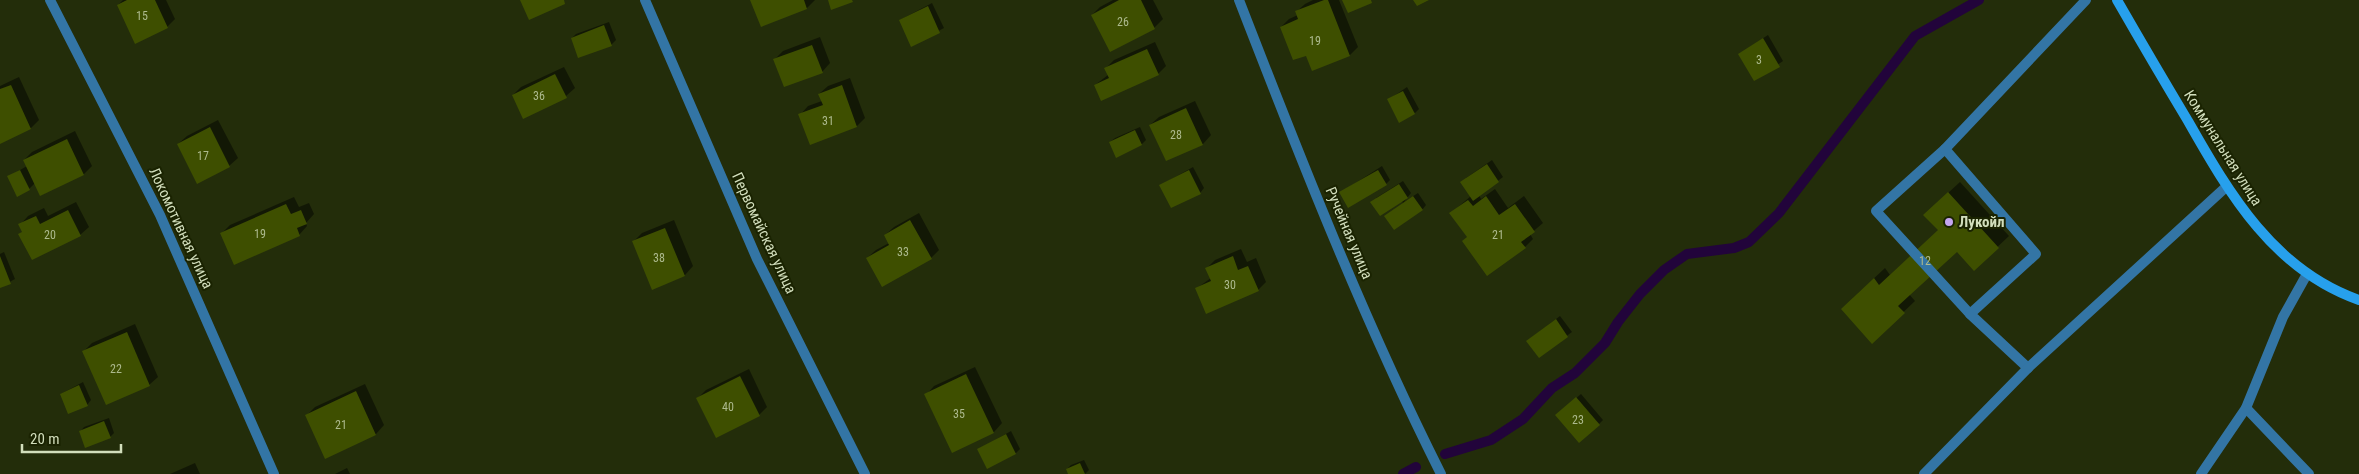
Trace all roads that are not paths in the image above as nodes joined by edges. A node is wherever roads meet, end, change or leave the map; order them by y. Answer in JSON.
{"nodes":[{"id":1,"x":50,"y":0,"type":"edge"},
{"id":2,"x":645,"y":0,"type":"edge"},
{"id":3,"x":1239,"y":0,"type":"edge"},
{"id":4,"x":2086,"y":0,"type":"edge"},
{"id":5,"x":2117,"y":0,"type":"edge"},
{"id":6,"x":1945,"y":149,"type":"junction"},
{"id":7,"x":2226,"y":187,"type":"junction"},
{"id":8,"x":2307,"y":274,"type":"junction"},
{"id":9,"x":2359,"y":300,"type":"edge"},
{"id":10,"x":1970,"y":314,"type":"junction"},
{"id":11,"x":2028,"y":368,"type":"junction"},
{"id":12,"x":2246,"y":408,"type":"junction"},
{"id":13,"x":274,"y":474,"type":"edge"},
{"id":14,"x":865,"y":474,"type":"edge"},
{"id":15,"x":1441,"y":474,"type":"edge"},
{"id":16,"x":1924,"y":474,"type":"edge"},
{"id":17,"x":2201,"y":474,"type":"edge"},
{"id":18,"x":2309,"y":474,"type":"edge"}],
"edges":[{"from":1,"to":13,"type":"street","name":"Локомотивная улица"},
{"from":2,"to":14,"type":"street","name":"Первомайская улица"},
{"from":3,"to":15,"type":"street","name":"Ручейная улица"},
{"from":4,"to":6,"type":"street"},
{"from":5,"to":7,"type":"main road","name":"Коммунальная улица"},
{"from":6,"to":10,"type":"street"},
{"from":6,"to":10,"type":"street"},
{"from":7,"to":8,"type":"main road","name":"Коммунальная улица"},
{"from":7,"to":11,"type":"street"},
{"from":8,"to":9,"type":"main road","name":"Коммунальная улица"},
{"from":8,"to":12,"type":"street"},
{"from":10,"to":11,"type":"street"},
{"from":11,"to":16,"type":"street"},
{"from":12,"to":17,"type":"street"},
{"from":12,"to":18,"type":"street"}]}
